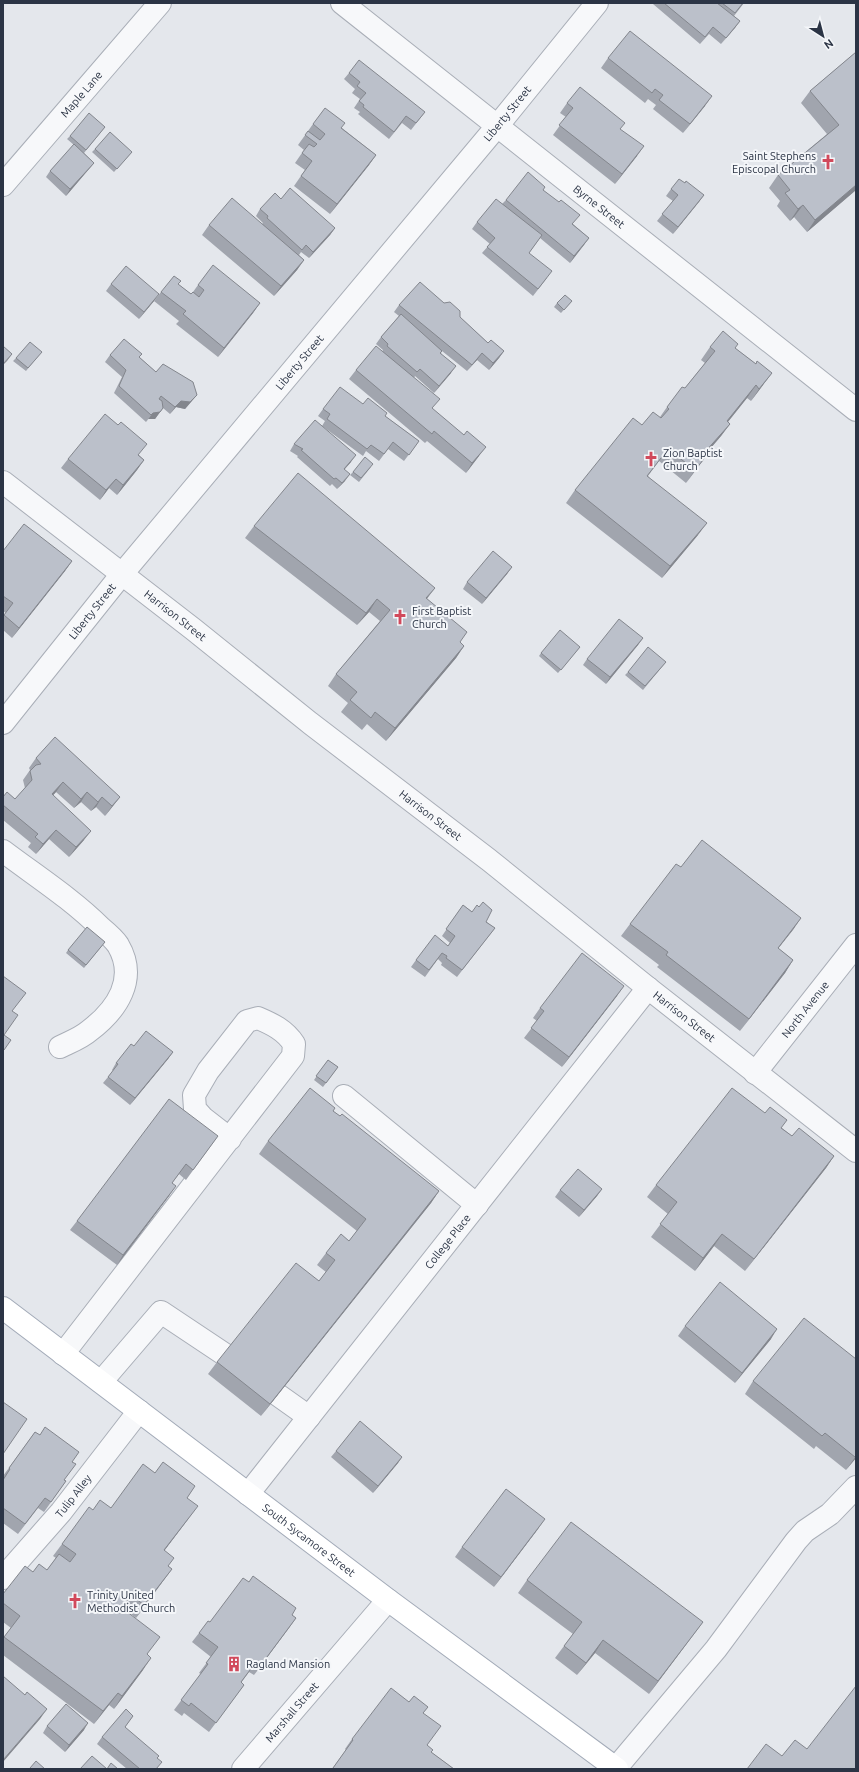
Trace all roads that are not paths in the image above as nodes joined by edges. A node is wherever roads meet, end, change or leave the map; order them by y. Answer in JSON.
{"nodes":[{"id":1,"x":160,"y":3,"type":"edge"},
{"id":2,"x":342,"y":3,"type":"edge"},
{"id":3,"x":596,"y":3,"type":"edge"},
{"id":4,"x":498,"y":125,"type":"junction"},
{"id":5,"x":3,"y":185,"type":"edge"},
{"id":6,"x":856,"y":410,"type":"edge"},
{"id":7,"x":3,"y":482,"type":"edge"},
{"id":8,"x":122,"y":574,"type":"junction"},
{"id":9,"x":3,"y":723,"type":"edge"},
{"id":10,"x":3,"y":851,"type":"edge"},
{"id":11,"x":856,"y":945,"type":"edge"},
{"id":12,"x":648,"y":988,"type":"junction"},
{"id":13,"x":60,"y":1047,"type":"dead end"},
{"id":14,"x":755,"y":1073,"type":"junction"},
{"id":15,"x":344,"y":1096,"type":"dead end"},
{"id":16,"x":230,"y":1139,"type":"junction"},
{"id":17,"x":856,"y":1151,"type":"edge"},
{"id":18,"x":476,"y":1205,"type":"junction"},
{"id":19,"x":3,"y":1308,"type":"edge"},
{"id":20,"x":64,"y":1354,"type":"junction"},
{"id":21,"x":224,"y":1354,"type":"edge"},
{"id":22,"x":101,"y":1382,"type":"junction"},
{"id":23,"x":278,"y":1394,"type":"edge"},
{"id":24,"x":139,"y":1411,"type":"junction"},
{"id":25,"x":309,"y":1417,"type":"junction"},
{"id":26,"x":856,"y":1487,"type":"edge"},
{"id":27,"x":248,"y":1494,"type":"junction"},
{"id":28,"x":3,"y":1578,"type":"edge"},
{"id":29,"x":388,"y":1600,"type":"junction"},
{"id":30,"x":243,"y":1769,"type":"edge"},
{"id":31,"x":617,"y":1769,"type":"edge"}],
"edges":[{"from":1,"to":5,"type":"street","name":"Maple Lane"},
{"from":2,"to":4,"type":"street","name":"Byrne Street"},
{"from":3,"to":4,"type":"street","name":"Liberty Street"},
{"from":4,"to":6,"type":"street","name":"Byrne Street"},
{"from":4,"to":8,"type":"street","name":"Liberty Street"},
{"from":7,"to":8,"type":"street","name":"Harrison Street"},
{"from":8,"to":9,"type":"street","name":"Liberty Street"},
{"from":8,"to":12,"type":"street","name":"Harrison Street"},
{"from":10,"to":13,"type":"street"},
{"from":11,"to":14,"type":"street","name":"North Avenue"},
{"from":12,"to":14,"type":"street","name":"Harrison Street"},
{"from":12,"to":18,"type":"street","name":"College Place"},
{"from":14,"to":17,"type":"street","name":"Harrison Street"},
{"from":15,"to":18,"type":"street"},
{"from":16,"to":16,"type":"street"},
{"from":16,"to":20,"type":"street"},
{"from":18,"to":25,"type":"street","name":"College Place"},
{"from":19,"to":20,"type":"main road","name":"South Sycamore Street"},
{"from":20,"to":22,"type":"main road","name":"South Sycamore Street"},
{"from":21,"to":22,"type":"street"},
{"from":22,"to":24,"type":"main road","name":"South Sycamore Street"},
{"from":23,"to":25,"type":"street"},
{"from":24,"to":27,"type":"main road","name":"South Sycamore Street"},
{"from":24,"to":28,"type":"street","name":"Tulip Alley"},
{"from":25,"to":27,"type":"street","name":"College Place"},
{"from":26,"to":31,"type":"street"},
{"from":27,"to":29,"type":"main road","name":"South Sycamore Street"},
{"from":29,"to":30,"type":"street","name":"Marshall Street"},
{"from":29,"to":31,"type":"main road","name":"South Sycamore Street"}]}
